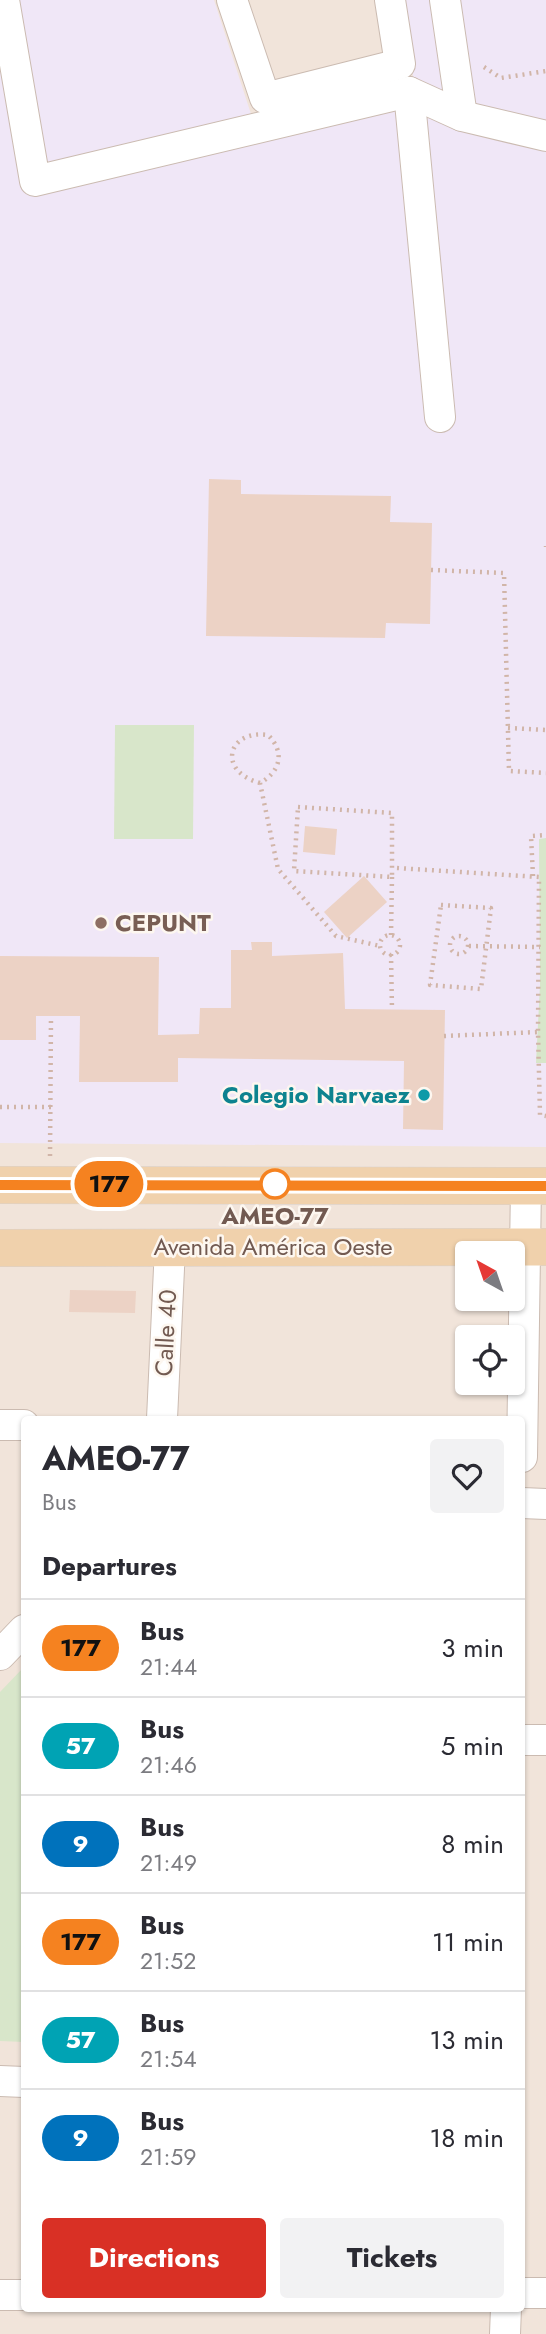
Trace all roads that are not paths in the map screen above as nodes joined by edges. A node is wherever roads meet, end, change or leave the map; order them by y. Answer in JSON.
{"nodes":[{"id":1,"x":4,"y":0,"type":"edge"},
{"id":2,"x":232,"y":0,"type":"edge"},
{"id":3,"x":390,"y":0,"type":"edge"},
{"id":4,"x":445,"y":0,"type":"edge"},
{"id":5,"x":409,"y":92,"type":"junction"},
{"id":6,"x":462,"y":116,"type":"junction"},
{"id":7,"x":546,"y":136,"type":"edge"},
{"id":8,"x":440,"y":417,"type":"dead end"},
{"id":9,"x":0,"y":1185,"type":"edge"},
{"id":10,"x":536,"y":1186,"type":"edge"},
{"id":11,"x":170,"y":1247,"type":"junction"},
{"id":12,"x":536,"y":1247,"type":"edge"},
{"id":13,"x":0,"y":1248,"type":"edge"},
{"id":14,"x":162,"y":1416,"type":"edge"},
{"id":15,"x":525,"y":1416,"type":"edge"},
{"id":16,"x":0,"y":1425,"type":"edge"},
{"id":17,"x":21,"y":1425,"type":"edge"},
{"id":18,"x":525,"y":1503,"type":"edge"},
{"id":19,"x":546,"y":1504,"type":"edge"},
{"id":20,"x":21,"y":1633,"type":"edge"},
{"id":21,"x":0,"y":1655,"type":"edge"},
{"id":22,"x":525,"y":1740,"type":"edge"},
{"id":23,"x":546,"y":1740,"type":"edge"},
{"id":24,"x":0,"y":2081,"type":"edge"},
{"id":25,"x":21,"y":2082,"type":"edge"},
{"id":26,"x":525,"y":2293,"type":"edge"},
{"id":27,"x":546,"y":2293,"type":"edge"},
{"id":28,"x":0,"y":2295,"type":"edge"},
{"id":29,"x":21,"y":2295,"type":"edge"},
{"id":30,"x":506,"y":2312,"type":"edge"},
{"id":31,"x":505,"y":2334,"type":"edge"}],
"edges":[{"from":1,"to":5,"type":"street"},
{"from":2,"to":3,"type":"street"},
{"from":4,"to":6,"type":"street"},
{"from":5,"to":6,"type":"street"},
{"from":5,"to":8,"type":"street"},
{"from":6,"to":7,"type":"street"},
{"from":9,"to":10,"type":"main road"},
{"from":10,"to":12,"type":"street"},
{"from":11,"to":12,"type":"main road","name":"Avenida América Oeste"},
{"from":11,"to":13,"type":"main road","name":"Avenida América Oeste"},
{"from":11,"to":14,"type":"street","name":"Calle 40"},
{"from":12,"to":15,"type":"street"},
{"from":16,"to":17,"type":"street"},
{"from":18,"to":19,"type":"street"},
{"from":20,"to":21,"type":"street"},
{"from":22,"to":23,"type":"street"},
{"from":24,"to":25,"type":"street"},
{"from":26,"to":27,"type":"street"},
{"from":28,"to":29,"type":"street"},
{"from":30,"to":31,"type":"street"}]}
